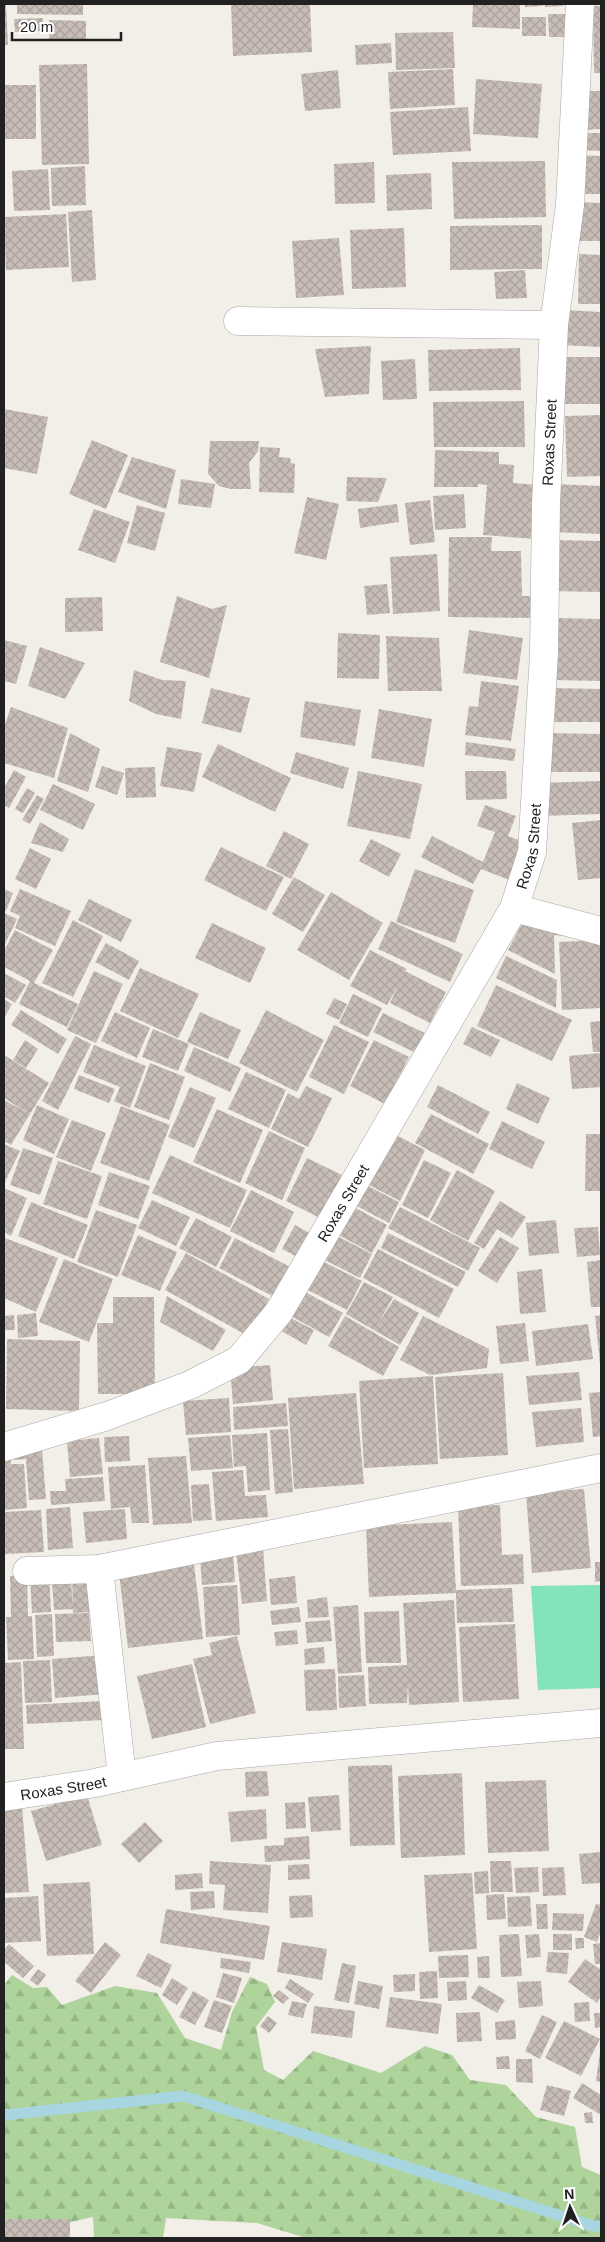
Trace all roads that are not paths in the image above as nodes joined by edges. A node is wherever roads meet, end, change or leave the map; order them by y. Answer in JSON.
{"nodes":[{"id":1,"x":580,"y":4,"type":"edge"},
{"id":2,"x":238,"y":321,"type":"dead end"},
{"id":3,"x":554,"y":325,"type":"junction"},
{"id":4,"x":514,"y":908,"type":"junction"},
{"id":5,"x":601,"y":931,"type":"edge"},
{"id":6,"x":4,"y":1446,"type":"edge"},
{"id":7,"x":601,"y":1468,"type":"edge"},
{"id":8,"x":99,"y":1569,"type":"junction"},
{"id":9,"x":27,"y":1571,"type":"dead end"},
{"id":10,"x":601,"y":1723,"type":"edge"},
{"id":11,"x":122,"y":1777,"type":"junction"},
{"id":12,"x":4,"y":1797,"type":"edge"}],
"edges":[{"from":1,"to":3,"type":"street","name":"Roxas Street"},
{"from":2,"to":3,"type":"street"},
{"from":3,"to":4,"type":"street","name":"Roxas Street"},
{"from":4,"to":5,"type":"street"},
{"from":4,"to":6,"type":"street","name":"Roxas Street"},
{"from":7,"to":8,"type":"street"},
{"from":8,"to":9,"type":"street"},
{"from":8,"to":11,"type":"street"},
{"from":10,"to":11,"type":"street","name":"Roxas Street"},
{"from":11,"to":12,"type":"street","name":"Roxas Street"}]}
